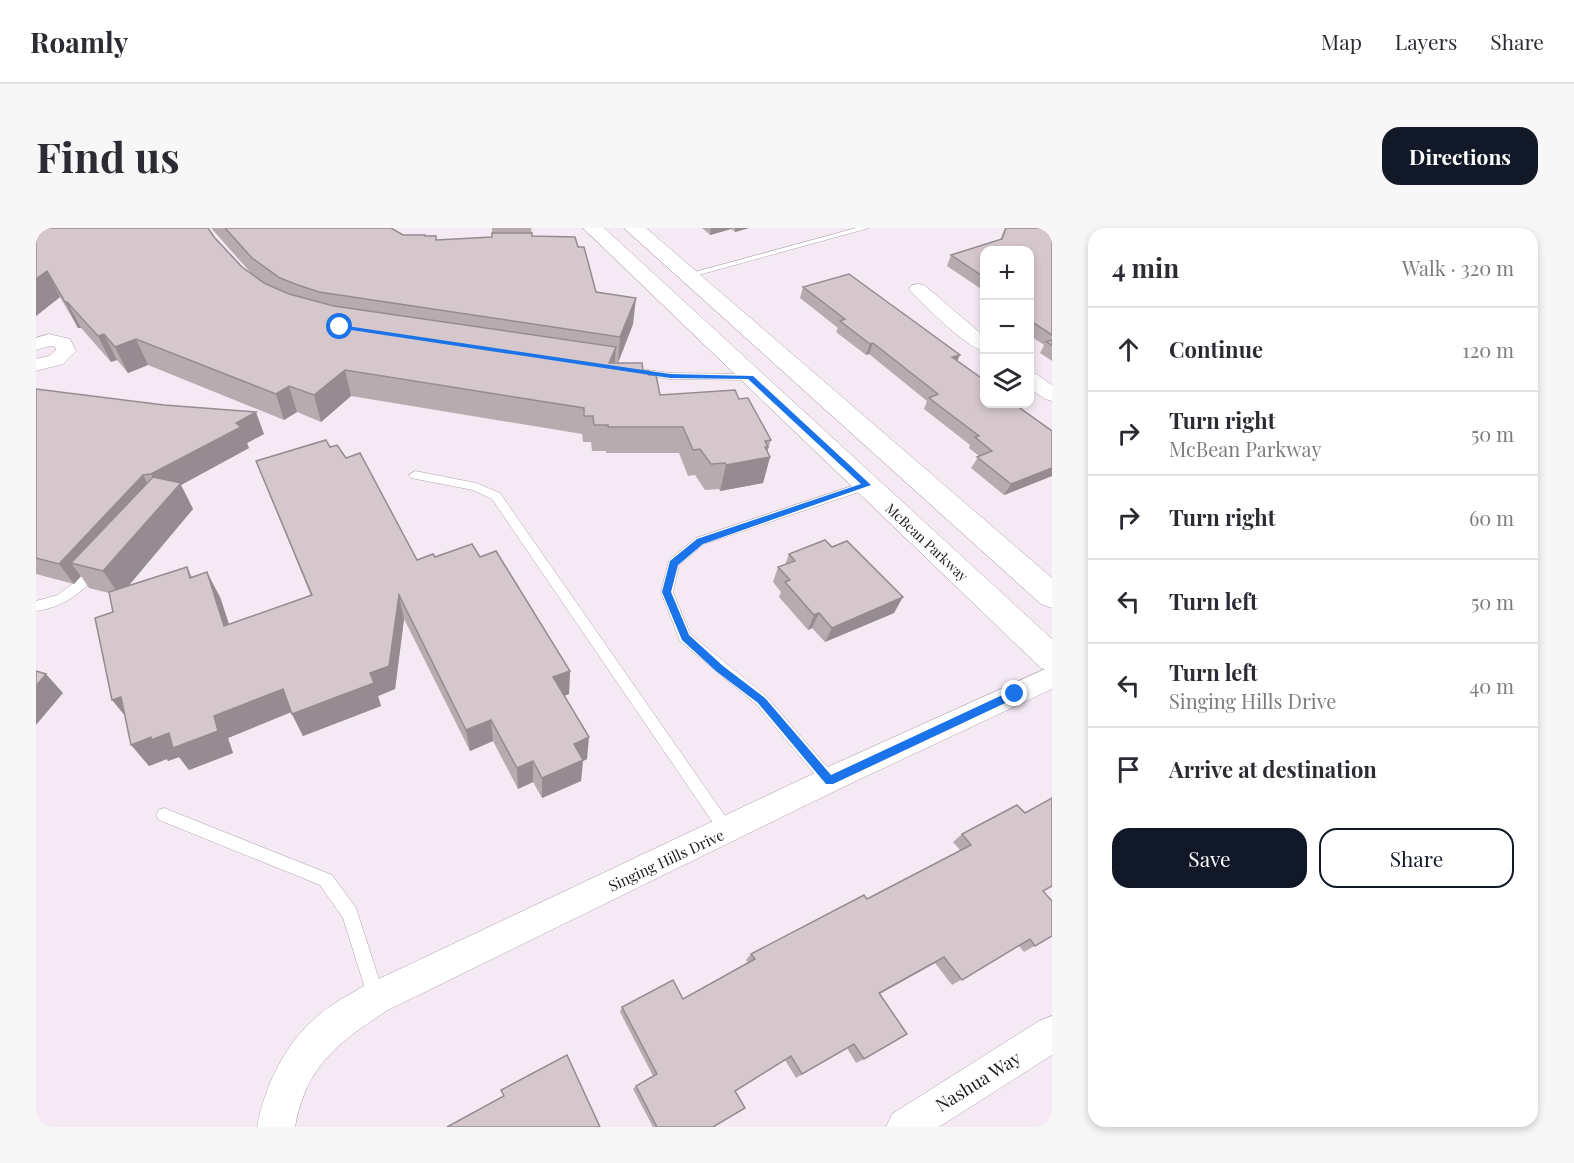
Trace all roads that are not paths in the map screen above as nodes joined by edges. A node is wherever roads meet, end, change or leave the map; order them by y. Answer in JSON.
{"nodes":[{"id":1,"x":593,"y":228,"type":"edge"},
{"id":2,"x":634,"y":228,"type":"edge"},
{"id":3,"x":866,"y":228,"type":"edge"},
{"id":4,"x":688,"y":275,"type":"junction"},
{"id":5,"x":918,"y":289,"type":"dead end"},
{"id":6,"x":980,"y":342,"type":"edge"},
{"id":7,"x":36,"y":344,"type":"edge"},
{"id":8,"x":36,"y":365,"type":"edge"},
{"id":9,"x":623,"y":369,"type":"edge"},
{"id":10,"x":750,"y":377,"type":"junction"},
{"id":11,"x":1034,"y":382,"type":"edge"},
{"id":12,"x":1052,"y":395,"type":"edge"},
{"id":13,"x":415,"y":475,"type":"dead end"},
{"id":14,"x":867,"y":485,"type":"junction"},
{"id":15,"x":106,"y":559,"type":"edge"},
{"id":16,"x":1052,"y":596,"type":"edge"},
{"id":17,"x":36,"y":606,"type":"edge"},
{"id":18,"x":1052,"y":659,"type":"edge"},
{"id":19,"x":1052,"y":676,"type":"edge"},
{"id":20,"x":830,"y":780,"type":"junction"},
{"id":21,"x":164,"y":815,"type":"dead end"},
{"id":22,"x":727,"y":831,"type":"junction"},
{"id":23,"x":376,"y":998,"type":"junction"},
{"id":24,"x":1052,"y":1034,"type":"edge"},
{"id":25,"x":276,"y":1127,"type":"edge"},
{"id":26,"x":905,"y":1127,"type":"edge"}],
"edges":[{"from":1,"to":10,"type":"main road","name":"McBean Parkway"},
{"from":2,"to":4,"type":"main road"},
{"from":3,"to":4,"type":"lane"},
{"from":4,"to":16,"type":"main road"},
{"from":5,"to":6,"type":"street"},
{"from":7,"to":8,"type":"street"},
{"from":9,"to":10,"type":"lane"},
{"from":10,"to":14,"type":"main road","name":"McBean Parkway"},
{"from":11,"to":12,"type":"street"},
{"from":13,"to":22,"type":"lane"},
{"from":14,"to":18,"type":"main road","name":"McBean Parkway"},
{"from":14,"to":20,"type":"lane"},
{"from":15,"to":17,"type":"lane"},
{"from":19,"to":20,"type":"street","name":"Singing Hills Drive"},
{"from":20,"to":22,"type":"street","name":"Singing Hills Drive"},
{"from":21,"to":23,"type":"lane"},
{"from":22,"to":23,"type":"street","name":"Singing Hills Drive"},
{"from":23,"to":25,"type":"street","name":"Singing Hills Drive"},
{"from":24,"to":26,"type":"street","name":"Nashua Way"}]}
